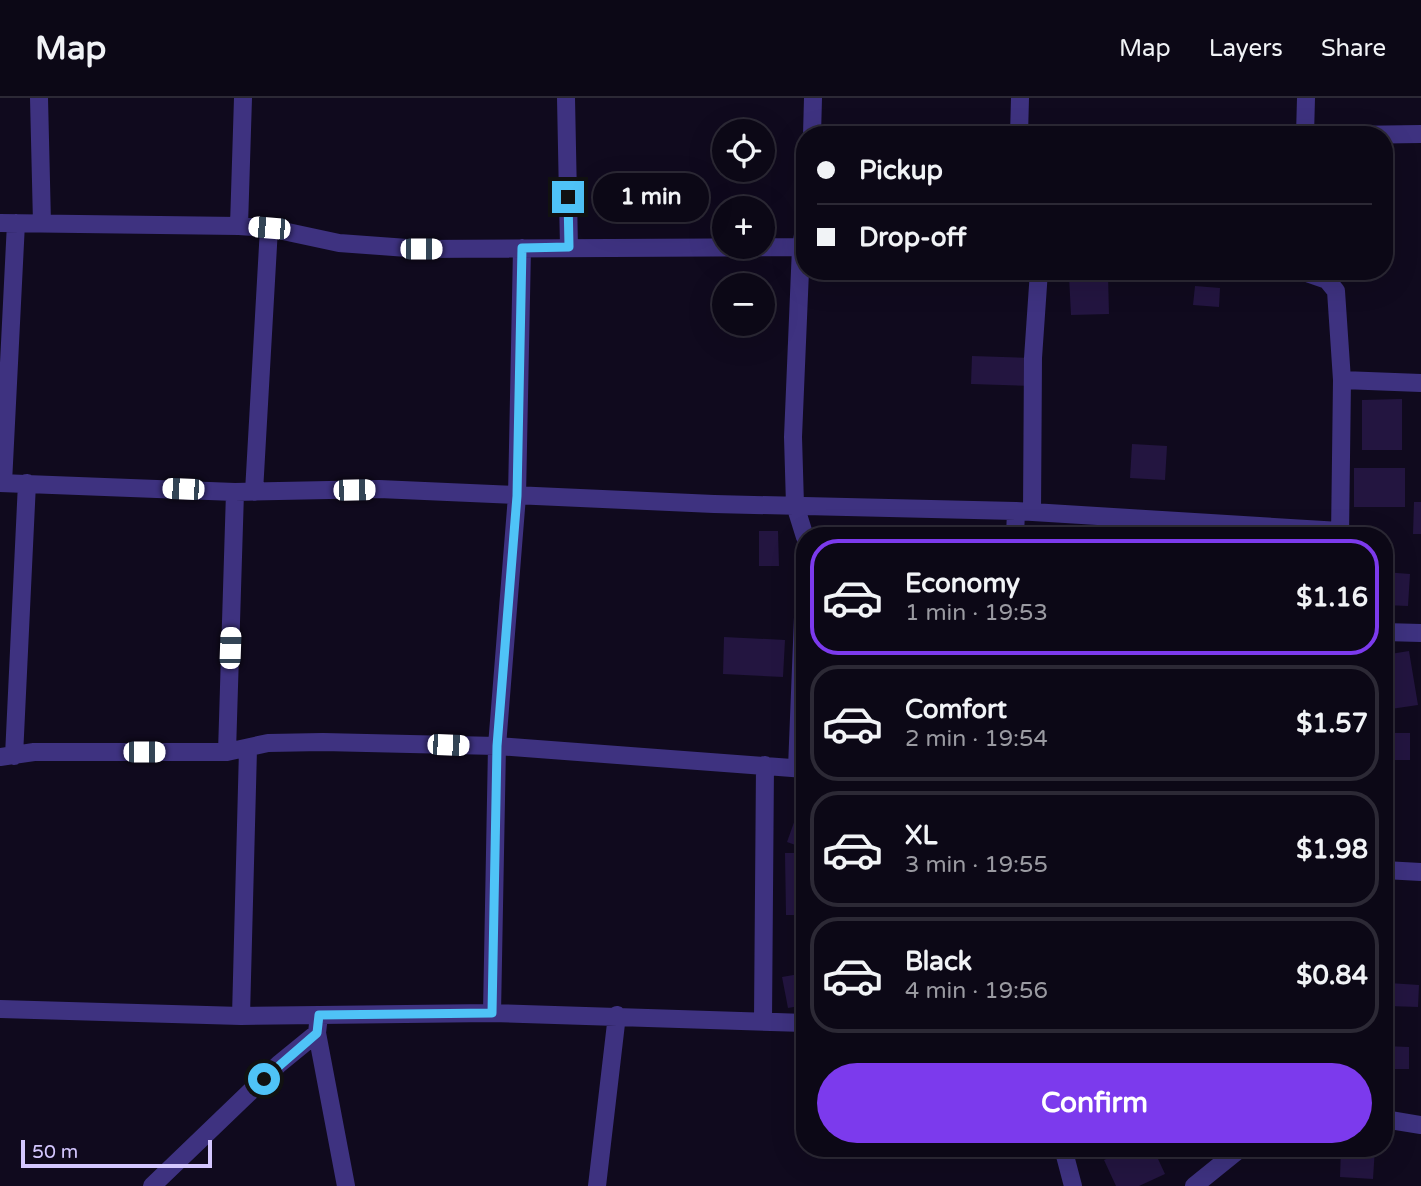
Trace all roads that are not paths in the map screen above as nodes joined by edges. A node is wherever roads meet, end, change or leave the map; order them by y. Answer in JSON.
{"nodes":[{"id":1,"x":39,"y":98,"type":"edge"},
{"id":2,"x":243,"y":98,"type":"edge"},
{"id":3,"x":566,"y":98,"type":"edge"},
{"id":4,"x":813,"y":98,"type":"edge"},
{"id":5,"x":1020,"y":98,"type":"edge"},
{"id":6,"x":1306,"y":98,"type":"edge"},
{"id":7,"x":812,"y":126,"type":"edge"},
{"id":8,"x":1019,"y":126,"type":"edge"},
{"id":9,"x":1305,"y":126,"type":"edge"},
{"id":10,"x":1393,"y":134,"type":"edge"},
{"id":11,"x":1421,"y":134,"type":"edge"},
{"id":12,"x":8,"y":223,"type":"edge"},
{"id":13,"x":42,"y":223,"type":"junction"},
{"id":14,"x":239,"y":226,"type":"junction"},
{"id":15,"x":269,"y":228,"type":"junction"},
{"id":16,"x":569,"y":247,"type":"junction"},
{"id":17,"x":796,"y":247,"type":"edge"},
{"id":18,"x":522,"y":248,"type":"junction"},
{"id":19,"x":801,"y":280,"type":"edge"},
{"id":20,"x":1038,"y":280,"type":"edge"},
{"id":21,"x":1324,"y":280,"type":"edge"},
{"id":22,"x":1342,"y":380,"type":"junction"},
{"id":23,"x":1421,"y":383,"type":"edge"},
{"id":24,"x":1,"y":483,"type":"edge"},
{"id":25,"x":27,"y":483,"type":"junction"},
{"id":26,"x":234,"y":492,"type":"junction"},
{"id":27,"x":254,"y":492,"type":"junction"},
{"id":28,"x":517,"y":496,"type":"junction"},
{"id":29,"x":795,"y":505,"type":"junction"},
{"id":30,"x":1024,"y":512,"type":"junction"},
{"id":31,"x":802,"y":527,"type":"edge"},
{"id":32,"x":1018,"y":527,"type":"edge"},
{"id":33,"x":1207,"y":527,"type":"edge"},
{"id":34,"x":1340,"y":527,"type":"edge"},
{"id":35,"x":1393,"y":632,"type":"edge"},
{"id":36,"x":1421,"y":633,"type":"edge"},
{"id":37,"x":497,"y":746,"type":"junction"},
{"id":38,"x":248,"y":749,"type":"junction"},
{"id":39,"x":227,"y":752,"type":"junction"},
{"id":40,"x":7,"y":757,"type":"edge"},
{"id":41,"x":765,"y":765,"type":"junction"},
{"id":42,"x":796,"y":768,"type":"edge"},
{"id":43,"x":1393,"y":870,"type":"edge"},
{"id":44,"x":1421,"y":872,"type":"edge"},
{"id":45,"x":0,"y":1009,"type":"edge"},
{"id":46,"x":492,"y":1013,"type":"junction"},
{"id":47,"x":617,"y":1015,"type":"junction"},
{"id":48,"x":241,"y":1016,"type":"junction"},
{"id":49,"x":763,"y":1020,"type":"junction"},
{"id":50,"x":796,"y":1022,"type":"edge"},
{"id":51,"x":318,"y":1024,"type":"junction"},
{"id":52,"x":1393,"y":1120,"type":"edge"},
{"id":53,"x":1421,"y":1125,"type":"edge"},
{"id":54,"x":1065,"y":1157,"type":"edge"},
{"id":55,"x":1230,"y":1157,"type":"edge"},
{"id":56,"x":152,"y":1186,"type":"edge"},
{"id":57,"x":346,"y":1186,"type":"edge"},
{"id":58,"x":597,"y":1186,"type":"edge"},
{"id":59,"x":1073,"y":1186,"type":"edge"},
{"id":60,"x":1194,"y":1186,"type":"edge"}],
"edges":[{"from":1,"to":13,"type":"street"},
{"from":2,"to":14,"type":"street"},
{"from":3,"to":16,"type":"street"},
{"from":4,"to":7,"type":"street"},
{"from":5,"to":8,"type":"street"},
{"from":6,"to":9,"type":"street"},
{"from":10,"to":11,"type":"street"},
{"from":12,"to":13,"type":"street"},
{"from":12,"to":24,"type":"street"},
{"from":13,"to":14,"type":"street"},
{"from":14,"to":15,"type":"street"},
{"from":15,"to":18,"type":"street"},
{"from":15,"to":27,"type":"street"},
{"from":16,"to":17,"type":"street"},
{"from":16,"to":18,"type":"street"},
{"from":18,"to":28,"type":"street"},
{"from":19,"to":29,"type":"street"},
{"from":20,"to":30,"type":"street"},
{"from":21,"to":22,"type":"street"},
{"from":22,"to":23,"type":"street"},
{"from":22,"to":34,"type":"street"},
{"from":24,"to":25,"type":"street"},
{"from":25,"to":26,"type":"street"},
{"from":25,"to":40,"type":"street"},
{"from":26,"to":27,"type":"street"},
{"from":26,"to":39,"type":"street"},
{"from":27,"to":28,"type":"street"},
{"from":28,"to":29,"type":"street"},
{"from":28,"to":37,"type":"street"},
{"from":29,"to":30,"type":"street"},
{"from":29,"to":31,"type":"street"},
{"from":30,"to":32,"type":"street"},
{"from":30,"to":33,"type":"street"},
{"from":35,"to":36,"type":"street"},
{"from":37,"to":38,"type":"street"},
{"from":37,"to":41,"type":"street"},
{"from":37,"to":46,"type":"street"},
{"from":38,"to":39,"type":"street"},
{"from":38,"to":48,"type":"street"},
{"from":39,"to":40,"type":"street"},
{"from":41,"to":42,"type":"street"},
{"from":41,"to":49,"type":"street"},
{"from":43,"to":44,"type":"street"},
{"from":45,"to":48,"type":"street"},
{"from":46,"to":47,"type":"street"},
{"from":46,"to":51,"type":"street"},
{"from":47,"to":49,"type":"street"},
{"from":47,"to":58,"type":"street"},
{"from":48,"to":51,"type":"street"},
{"from":49,"to":50,"type":"street"},
{"from":51,"to":56,"type":"street"},
{"from":51,"to":57,"type":"street"},
{"from":52,"to":53,"type":"street"},
{"from":54,"to":59,"type":"street"},
{"from":55,"to":60,"type":"street"}]}
